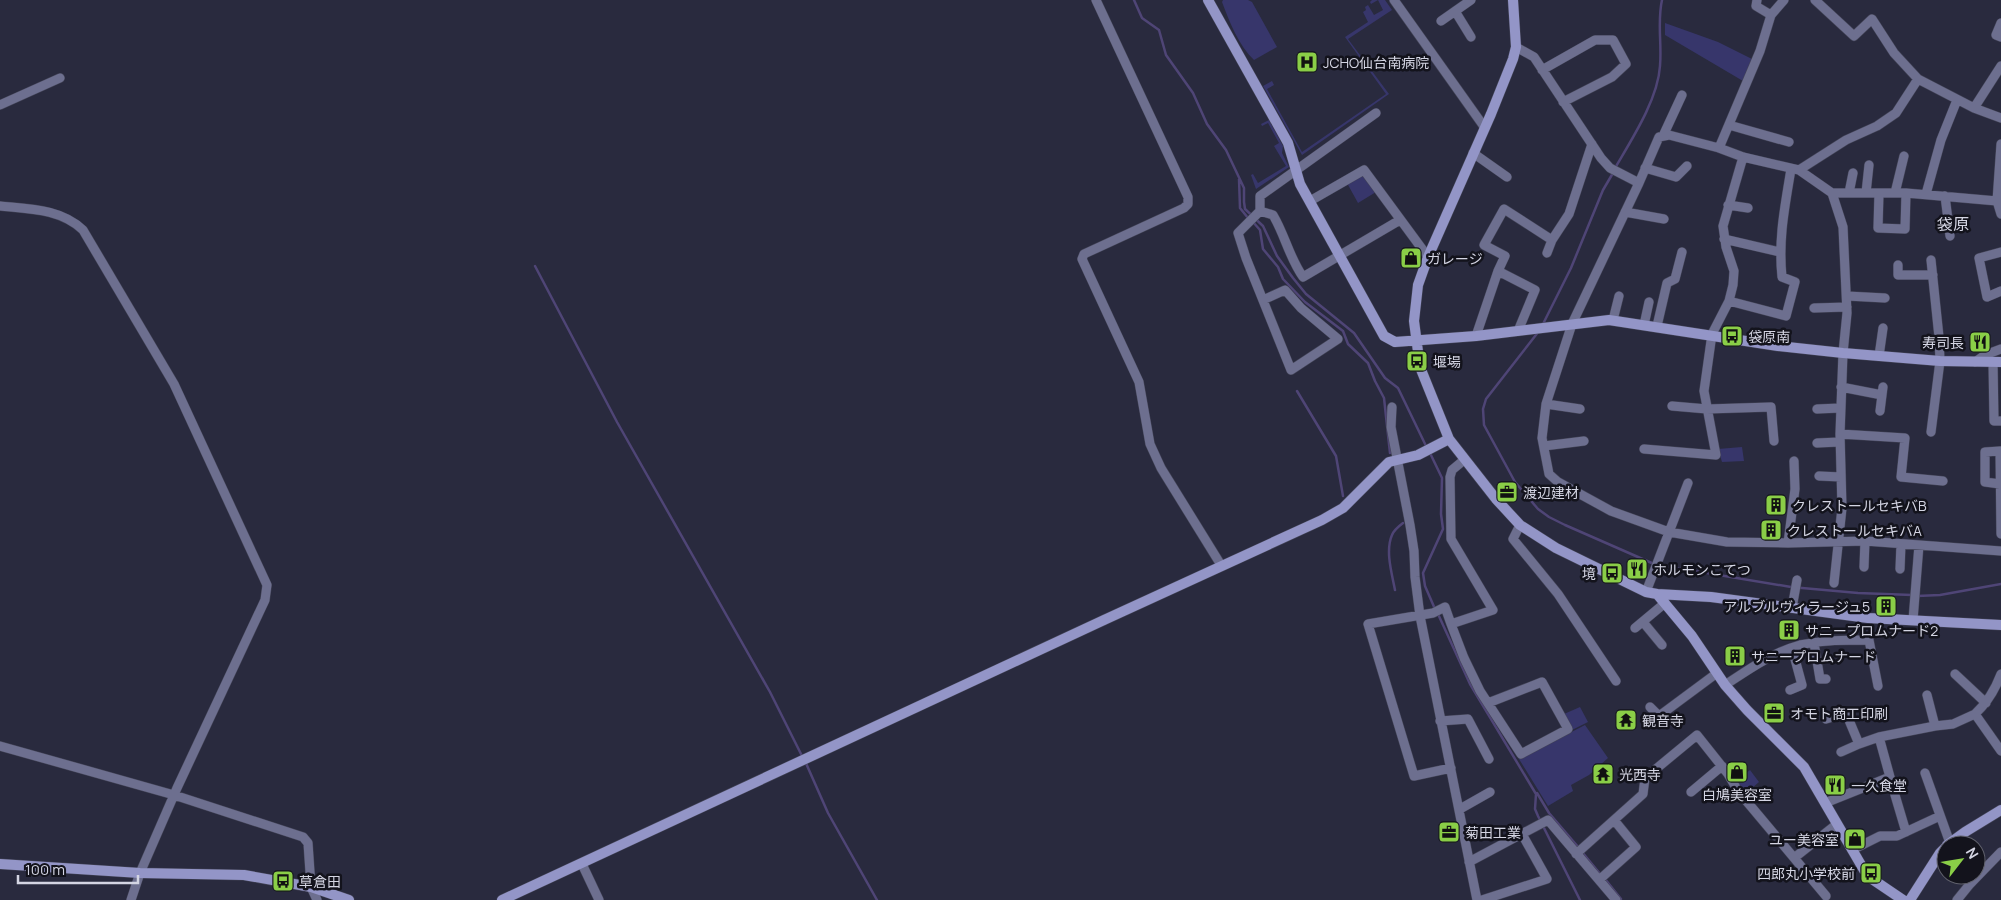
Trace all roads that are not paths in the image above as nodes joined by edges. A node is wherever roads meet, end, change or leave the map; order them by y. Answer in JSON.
{"nodes":[{"id":1,"x":1096,"y":0,"type":"edge"},
{"id":2,"x":1208,"y":0,"type":"edge"},
{"id":3,"x":1471,"y":0,"type":"edge"},
{"id":4,"x":1513,"y":0,"type":"edge"},
{"id":5,"x":1756,"y":0,"type":"edge"},
{"id":6,"x":1784,"y":0,"type":"edge"},
{"id":7,"x":1815,"y":0,"type":"edge"},
{"id":8,"x":1398,"y":1,"type":"edge"},
{"id":9,"x":1455,"y":11,"type":"junction"},
{"id":10,"x":1771,"y":15,"type":"junction"},
{"id":11,"x":1441,"y":21,"type":"dead end"},
{"id":12,"x":2001,"y":23,"type":"edge"},
{"id":13,"x":1471,"y":37,"type":"dead end"},
{"id":14,"x":2001,"y":38,"type":"edge"},
{"id":15,"x":1516,"y":47,"type":"junction"},
{"id":16,"x":2001,"y":66,"type":"edge"},
{"id":17,"x":1542,"y":70,"type":"junction"},
{"id":18,"x":60,"y":78,"type":"dead end"},
{"id":19,"x":1918,"y":79,"type":"junction"},
{"id":20,"x":1682,"y":95,"type":"dead end"},
{"id":21,"x":1957,"y":100,"type":"junction"},
{"id":22,"x":1563,"y":102,"type":"junction"},
{"id":23,"x":0,"y":105,"type":"edge"},
{"id":24,"x":1974,"y":108,"type":"junction"},
{"id":25,"x":1376,"y":113,"type":"dead end"},
{"id":26,"x":2001,"y":121,"type":"edge"},
{"id":27,"x":1729,"y":125,"type":"junction"},
{"id":28,"x":1485,"y":128,"type":"junction"},
{"id":29,"x":1663,"y":136,"type":"junction"},
{"id":30,"x":1789,"y":142,"type":"dead end"},
{"id":31,"x":1592,"y":144,"type":"junction"},
{"id":32,"x":2001,"y":144,"type":"edge"},
{"id":33,"x":1719,"y":148,"type":"junction"},
{"id":34,"x":1473,"y":153,"type":"junction"},
{"id":35,"x":1904,"y":156,"type":"dead end"},
{"id":36,"x":1742,"y":157,"type":"junction"},
{"id":37,"x":1869,"y":165,"type":"dead end"},
{"id":38,"x":1687,"y":166,"type":"dead end"},
{"id":39,"x":1645,"y":168,"type":"junction"},
{"id":40,"x":1795,"y":169,"type":"junction"},
{"id":41,"x":1296,"y":170,"type":"junction"},
{"id":42,"x":1853,"y":173,"type":"dead end"},
{"id":43,"x":1507,"y":177,"type":"dead end"},
{"id":44,"x":1639,"y":183,"type":"junction"},
{"id":45,"x":1832,"y":193,"type":"junction"},
{"id":46,"x":1849,"y":193,"type":"junction"},
{"id":47,"x":1866,"y":193,"type":"junction"},
{"id":48,"x":1879,"y":193,"type":"junction"},
{"id":49,"x":1895,"y":193,"type":"junction"},
{"id":50,"x":1906,"y":193,"type":"junction"},
{"id":51,"x":1926,"y":194,"type":"junction"},
{"id":52,"x":1945,"y":196,"type":"junction"},
{"id":53,"x":1310,"y":201,"type":"junction"},
{"id":54,"x":1997,"y":201,"type":"junction"},
{"id":55,"x":1728,"y":205,"type":"junction"},
{"id":56,"x":0,"y":206,"type":"edge"},
{"id":57,"x":1748,"y":208,"type":"dead end"},
{"id":58,"x":1625,"y":212,"type":"junction"},
{"id":59,"x":1259,"y":213,"type":"junction"},
{"id":60,"x":2001,"y":214,"type":"edge"},
{"id":61,"x":1664,"y":219,"type":"dead end"},
{"id":62,"x":1400,"y":220,"type":"junction"},
{"id":63,"x":1950,"y":236,"type":"dead end"},
{"id":64,"x":1724,"y":239,"type":"junction"},
{"id":65,"x":1552,"y":240,"type":"junction"},
{"id":66,"x":1682,"y":252,"type":"dead end"},
{"id":67,"x":1780,"y":252,"type":"junction"},
{"id":68,"x":2001,"y":252,"type":"edge"},
{"id":69,"x":1547,"y":253,"type":"dead end"},
{"id":70,"x":1340,"y":256,"type":"junction"},
{"id":71,"x":1428,"y":257,"type":"junction"},
{"id":72,"x":1931,"y":260,"type":"dead end"},
{"id":73,"x":1898,"y":265,"type":"dead end"},
{"id":74,"x":1498,"y":271,"type":"junction"},
{"id":75,"x":1933,"y":275,"type":"junction"},
{"id":76,"x":2001,"y":291,"type":"edge"},
{"id":77,"x":1619,"y":296,"type":"dead end"},
{"id":78,"x":1847,"y":296,"type":"junction"},
{"id":79,"x":1886,"y":298,"type":"dead end"},
{"id":80,"x":1263,"y":300,"type":"junction"},
{"id":81,"x":1729,"y":301,"type":"junction"},
{"id":82,"x":1649,"y":302,"type":"dead end"},
{"id":83,"x":1847,"y":307,"type":"junction"},
{"id":84,"x":1814,"y":308,"type":"dead end"},
{"id":85,"x":1613,"y":320,"type":"junction"},
{"id":86,"x":1572,"y":324,"type":"junction"},
{"id":87,"x":1644,"y":325,"type":"junction"},
{"id":88,"x":1657,"y":326,"type":"junction"},
{"id":89,"x":1883,"y":328,"type":"dead end"},
{"id":90,"x":1518,"y":331,"type":"junction"},
{"id":91,"x":1712,"y":334,"type":"junction"},
{"id":92,"x":1476,"y":336,"type":"junction"},
{"id":93,"x":1416,"y":340,"type":"junction"},
{"id":94,"x":2001,"y":349,"type":"edge"},
{"id":95,"x":1843,"y":354,"type":"junction"},
{"id":96,"x":1879,"y":356,"type":"junction"},
{"id":97,"x":1940,"y":362,"type":"junction"},
{"id":98,"x":1975,"y":362,"type":"junction"},
{"id":99,"x":1997,"y":362,"type":"edge"},
{"id":100,"x":1841,"y":388,"type":"junction"},
{"id":101,"x":1546,"y":404,"type":"junction"},
{"id":102,"x":1672,"y":406,"type":"dead end"},
{"id":103,"x":1392,"y":407,"type":"dead end"},
{"id":104,"x":1840,"y":408,"type":"junction"},
{"id":105,"x":1580,"y":409,"type":"dead end"},
{"id":106,"x":1707,"y":409,"type":"junction"},
{"id":107,"x":1817,"y":409,"type":"dead end"},
{"id":108,"x":1880,"y":411,"type":"dead end"},
{"id":109,"x":1994,"y":421,"type":"edge"},
{"id":110,"x":1931,"y":432,"type":"dead end"},
{"id":111,"x":1840,"y":438,"type":"junction"},
{"id":112,"x":1449,"y":439,"type":"junction"},
{"id":113,"x":1584,"y":441,"type":"dead end"},
{"id":114,"x":1774,"y":441,"type":"dead end"},
{"id":115,"x":1817,"y":442,"type":"dead end"},
{"id":116,"x":1544,"y":446,"type":"junction"},
{"id":117,"x":1644,"y":449,"type":"dead end"},
{"id":118,"x":1398,"y":459,"type":"junction"},
{"id":119,"x":1464,"y":460,"type":"junction"},
{"id":120,"x":1794,"y":461,"type":"dead end"},
{"id":121,"x":1819,"y":476,"type":"dead end"},
{"id":122,"x":1841,"y":477,"type":"junction"},
{"id":123,"x":1943,"y":481,"type":"dead end"},
{"id":124,"x":1688,"y":483,"type":"dead end"},
{"id":125,"x":2000,"y":484,"type":"edge"},
{"id":126,"x":1520,"y":525,"type":"junction"},
{"id":127,"x":1670,"y":532,"type":"junction"},
{"id":128,"x":2001,"y":534,"type":"edge"},
{"id":129,"x":1840,"y":541,"type":"junction"},
{"id":130,"x":1865,"y":541,"type":"junction"},
{"id":131,"x":1788,"y":543,"type":"junction"},
{"id":132,"x":1901,"y":544,"type":"junction"},
{"id":133,"x":1919,"y":546,"type":"junction"},
{"id":134,"x":2001,"y":551,"type":"edge"},
{"id":135,"x":1221,"y":566,"type":"junction"},
{"id":136,"x":1864,"y":567,"type":"dead end"},
{"id":137,"x":1900,"y":569,"type":"dead end"},
{"id":138,"x":1796,"y":580,"type":"dead end"},
{"id":139,"x":1834,"y":583,"type":"dead end"},
{"id":140,"x":1646,"y":592,"type":"junction"},
{"id":141,"x":1657,"y":594,"type":"junction"},
{"id":142,"x":1665,"y":603,"type":"junction"},
{"id":143,"x":1792,"y":608,"type":"junction"},
{"id":144,"x":1420,"y":616,"type":"junction"},
{"id":145,"x":1913,"y":620,"type":"junction"},
{"id":146,"x":1643,"y":622,"type":"junction"},
{"id":147,"x":1451,"y":624,"type":"junction"},
{"id":148,"x":2001,"y":625,"type":"edge"},
{"id":149,"x":1635,"y":628,"type":"dead end"},
{"id":150,"x":1814,"y":643,"type":"junction"},
{"id":151,"x":1662,"y":645,"type":"dead end"},
{"id":152,"x":1792,"y":648,"type":"junction"},
{"id":153,"x":1716,"y":673,"type":"junction"},
{"id":154,"x":1955,"y":674,"type":"dead end"},
{"id":155,"x":2001,"y":674,"type":"edge"},
{"id":156,"x":1826,"y":679,"type":"dead end"},
{"id":157,"x":1616,"y":681,"type":"dead end"},
{"id":158,"x":1726,"y":685,"type":"junction"},
{"id":159,"x":1878,"y":686,"type":"dead end"},
{"id":160,"x":1790,"y":690,"type":"dead end"},
{"id":161,"x":1927,"y":695,"type":"dead end"},
{"id":162,"x":1488,"y":703,"type":"junction"},
{"id":163,"x":1986,"y":704,"type":"junction"},
{"id":164,"x":1650,"y":707,"type":"dead end"},
{"id":165,"x":1975,"y":714,"type":"junction"},
{"id":166,"x":1826,"y":719,"type":"dead end"},
{"id":167,"x":1440,"y":721,"type":"junction"},
{"id":168,"x":1935,"y":726,"type":"junction"},
{"id":169,"x":1879,"y":738,"type":"junction"},
{"id":170,"x":1859,"y":744,"type":"junction"},
{"id":171,"x":0,"y":746,"type":"edge"},
{"id":172,"x":2001,"y":751,"type":"edge"},
{"id":173,"x":1841,"y":752,"type":"dead end"},
{"id":174,"x":1489,"y":759,"type":"dead end"},
{"id":175,"x":1722,"y":766,"type":"junction"},
{"id":176,"x":1450,"y":768,"type":"junction"},
{"id":177,"x":1925,"y":773,"type":"dead end"},
{"id":178,"x":1490,"y":792,"type":"dead end"},
{"id":179,"x":1691,"y":792,"type":"dead end"},
{"id":180,"x":174,"y":795,"type":"junction"},
{"id":181,"x":1895,"y":795,"type":"dead end"},
{"id":182,"x":1825,"y":802,"type":"junction"},
{"id":183,"x":1460,"y":809,"type":"junction"},
{"id":184,"x":2001,"y":810,"type":"edge"},
{"id":185,"x":1940,"y":816,"type":"junction"},
{"id":186,"x":1614,"y":820,"type":"junction"},
{"id":187,"x":1837,"y":824,"type":"junction"},
{"id":188,"x":1906,"y":832,"type":"junction"},
{"id":189,"x":1522,"y":834,"type":"junction"},
{"id":190,"x":1945,"y":835,"type":"edge"},
{"id":191,"x":1963,"y":835,"type":"edge"},
{"id":192,"x":1852,"y":850,"type":"junction"},
{"id":193,"x":1579,"y":851,"type":"junction"},
{"id":194,"x":2001,"y":852,"type":"edge"},
{"id":195,"x":1794,"y":858,"type":"junction"},
{"id":196,"x":1468,"y":862,"type":"junction"},
{"id":197,"x":1936,"y":862,"type":"edge"},
{"id":198,"x":0,"y":864,"type":"edge"},
{"id":199,"x":582,"y":864,"type":"junction"},
{"id":200,"x":140,"y":873,"type":"junction"},
{"id":201,"x":1602,"y":877,"type":"junction"},
{"id":202,"x":311,"y":887,"type":"junction"},
{"id":203,"x":1826,"y":896,"type":"dead end"},
{"id":204,"x":131,"y":900,"type":"edge"},
{"id":205,"x":317,"y":900,"type":"edge"},
{"id":206,"x":349,"y":900,"type":"edge"},
{"id":207,"x":502,"y":900,"type":"edge"},
{"id":208,"x":599,"y":900,"type":"edge"},
{"id":209,"x":1477,"y":900,"type":"edge"},
{"id":210,"x":1482,"y":900,"type":"edge"},
{"id":211,"x":1616,"y":900,"type":"edge"},
{"id":212,"x":1903,"y":900,"type":"edge"},
{"id":213,"x":1910,"y":900,"type":"edge"},
{"id":214,"x":1957,"y":900,"type":"edge"}],
"edges":[{"from":1,"to":135,"type":"street"},
{"from":2,"to":41,"type":"street"},
{"from":3,"to":9,"type":"street"},
{"from":4,"to":15,"type":"street"},
{"from":5,"to":10,"type":"street"},
{"from":6,"to":10,"type":"street"},
{"from":7,"to":19,"type":"street"},
{"from":8,"to":28,"type":"street"},
{"from":9,"to":11,"type":"street"},
{"from":9,"to":13,"type":"street"},
{"from":10,"to":27,"type":"street"},
{"from":12,"to":14,"type":"street"},
{"from":15,"to":17,"type":"street"},
{"from":15,"to":28,"type":"street"},
{"from":16,"to":24,"type":"street"},
{"from":17,"to":22,"type":"street"},
{"from":17,"to":22,"type":"street"},
{"from":18,"to":23,"type":"street"},
{"from":19,"to":21,"type":"street"},
{"from":19,"to":40,"type":"street"},
{"from":20,"to":29,"type":"street"},
{"from":21,"to":24,"type":"street"},
{"from":21,"to":51,"type":"street"},
{"from":22,"to":31,"type":"street"},
{"from":24,"to":26,"type":"street"},
{"from":25,"to":41,"type":"street"},
{"from":27,"to":30,"type":"street"},
{"from":27,"to":33,"type":"street"},
{"from":28,"to":34,"type":"street"},
{"from":29,"to":33,"type":"street"},
{"from":29,"to":39,"type":"street"},
{"from":31,"to":44,"type":"street"},
{"from":31,"to":65,"type":"street"},
{"from":32,"to":54,"type":"street"},
{"from":33,"to":36,"type":"street"},
{"from":34,"to":43,"type":"street"},
{"from":34,"to":71,"type":"street"},
{"from":35,"to":49,"type":"street"},
{"from":36,"to":40,"type":"street"},
{"from":36,"to":55,"type":"street"},
{"from":37,"to":47,"type":"street"},
{"from":38,"to":39,"type":"street"},
{"from":39,"to":44,"type":"street"},
{"from":40,"to":45,"type":"street"},
{"from":40,"to":67,"type":"street"},
{"from":41,"to":53,"type":"street"},
{"from":41,"to":59,"type":"street"},
{"from":42,"to":46,"type":"street"},
{"from":44,"to":58,"type":"street"},
{"from":45,"to":46,"type":"street"},
{"from":45,"to":78,"type":"street"},
{"from":46,"to":47,"type":"street"},
{"from":47,"to":48,"type":"street"},
{"from":48,"to":49,"type":"street"},
{"from":48,"to":50,"type":"street"},
{"from":49,"to":50,"type":"street"},
{"from":50,"to":51,"type":"street"},
{"from":51,"to":52,"type":"street"},
{"from":52,"to":54,"type":"street"},
{"from":52,"to":63,"type":"street"},
{"from":53,"to":62,"type":"street"},
{"from":53,"to":70,"type":"street"},
{"from":54,"to":60,"type":"street"},
{"from":55,"to":57,"type":"street"},
{"from":55,"to":64,"type":"street"},
{"from":56,"to":180,"type":"street"},
{"from":58,"to":61,"type":"street"},
{"from":58,"to":86,"type":"street"},
{"from":59,"to":70,"type":"street"},
{"from":59,"to":80,"type":"street"},
{"from":62,"to":70,"type":"street"},
{"from":62,"to":71,"type":"street"},
{"from":64,"to":67,"type":"street"},
{"from":64,"to":81,"type":"street"},
{"from":65,"to":69,"type":"street"},
{"from":65,"to":74,"type":"street"},
{"from":66,"to":88,"type":"street"},
{"from":67,"to":81,"type":"street"},
{"from":68,"to":76,"type":"street"},
{"from":70,"to":93,"type":"street"},
{"from":71,"to":93,"type":"street"},
{"from":72,"to":75,"type":"street"},
{"from":73,"to":75,"type":"street"},
{"from":74,"to":90,"type":"street"},
{"from":74,"to":92,"type":"street"},
{"from":75,"to":97,"type":"street"},
{"from":77,"to":85,"type":"street"},
{"from":78,"to":79,"type":"street"},
{"from":78,"to":83,"type":"street"},
{"from":80,"to":80,"type":"street"},
{"from":81,"to":91,"type":"street"},
{"from":82,"to":87,"type":"street"},
{"from":83,"to":84,"type":"street"},
{"from":83,"to":95,"type":"street"},
{"from":85,"to":86,"type":"street"},
{"from":85,"to":87,"type":"street"},
{"from":86,"to":90,"type":"street"},
{"from":86,"to":101,"type":"street"},
{"from":87,"to":88,"type":"street"},
{"from":88,"to":91,"type":"street"},
{"from":89,"to":96,"type":"street"},
{"from":90,"to":92,"type":"street"},
{"from":91,"to":95,"type":"street"},
{"from":91,"to":106,"type":"street"},
{"from":92,"to":93,"type":"street"},
{"from":93,"to":112,"type":"street"},
{"from":94,"to":98,"type":"street"},
{"from":95,"to":96,"type":"street"},
{"from":95,"to":100,"type":"street"},
{"from":96,"to":97,"type":"street"},
{"from":97,"to":98,"type":"street"},
{"from":97,"to":110,"type":"street"},
{"from":98,"to":99,"type":"street"},
{"from":99,"to":109,"type":"street"},
{"from":100,"to":104,"type":"street"},
{"from":100,"to":108,"type":"street"},
{"from":101,"to":105,"type":"street"},
{"from":101,"to":116,"type":"street"},
{"from":102,"to":106,"type":"street"},
{"from":103,"to":118,"type":"street"},
{"from":104,"to":107,"type":"street"},
{"from":104,"to":111,"type":"street"},
{"from":106,"to":114,"type":"street"},
{"from":106,"to":117,"type":"street"},
{"from":111,"to":115,"type":"street"},
{"from":111,"to":122,"type":"street"},
{"from":111,"to":123,"type":"street"},
{"from":112,"to":118,"type":"street"},
{"from":112,"to":119,"type":"street"},
{"from":113,"to":116,"type":"street"},
{"from":116,"to":127,"type":"street"},
{"from":118,"to":135,"type":"street"},
{"from":118,"to":144,"type":"street"},
{"from":119,"to":126,"type":"street"},
{"from":119,"to":147,"type":"street"},
{"from":120,"to":131,"type":"street"},
{"from":121,"to":122,"type":"street"},
{"from":122,"to":129,"type":"street"},
{"from":124,"to":127,"type":"street"},
{"from":125,"to":128,"type":"street"},
{"from":126,"to":140,"type":"street"},
{"from":126,"to":157,"type":"street"},
{"from":127,"to":131,"type":"street"},
{"from":127,"to":140,"type":"street"},
{"from":129,"to":130,"type":"street"},
{"from":129,"to":131,"type":"street"},
{"from":129,"to":139,"type":"street"},
{"from":130,"to":132,"type":"street"},
{"from":130,"to":136,"type":"street"},
{"from":132,"to":133,"type":"street"},
{"from":132,"to":137,"type":"street"},
{"from":133,"to":134,"type":"street"},
{"from":133,"to":145,"type":"street"},
{"from":135,"to":199,"type":"street"},
{"from":138,"to":143,"type":"street"},
{"from":140,"to":141,"type":"street"},
{"from":141,"to":142,"type":"street"},
{"from":141,"to":143,"type":"street"},
{"from":142,"to":146,"type":"street"},
{"from":142,"to":153,"type":"street"},
{"from":143,"to":145,"type":"street"},
{"from":144,"to":147,"type":"street"},
{"from":144,"to":167,"type":"street"},
{"from":144,"to":176,"type":"street"},
{"from":145,"to":148,"type":"street"},
{"from":146,"to":149,"type":"street"},
{"from":146,"to":151,"type":"street"},
{"from":147,"to":162,"type":"street"},
{"from":150,"to":152,"type":"street"},
{"from":150,"to":156,"type":"street"},
{"from":150,"to":159,"type":"street"},
{"from":152,"to":158,"type":"street"},
{"from":152,"to":160,"type":"street"},
{"from":153,"to":158,"type":"street"},
{"from":153,"to":164,"type":"street"},
{"from":154,"to":163,"type":"street"},
{"from":155,"to":163,"type":"street"},
{"from":158,"to":182,"type":"street"},
{"from":161,"to":168,"type":"street"},
{"from":162,"to":162,"type":"street"},
{"from":163,"to":165,"type":"street"},
{"from":165,"to":168,"type":"street"},
{"from":165,"to":172,"type":"street"},
{"from":166,"to":170,"type":"street"},
{"from":167,"to":174,"type":"street"},
{"from":167,"to":176,"type":"street"},
{"from":168,"to":169,"type":"street"},
{"from":169,"to":170,"type":"street"},
{"from":169,"to":182,"type":"street"},
{"from":170,"to":173,"type":"street"},
{"from":171,"to":180,"type":"street"},
{"from":175,"to":179,"type":"street"},
{"from":175,"to":186,"type":"street"},
{"from":175,"to":195,"type":"street"},
{"from":176,"to":183,"type":"street"},
{"from":177,"to":185,"type":"street"},
{"from":178,"to":183,"type":"street"},
{"from":180,"to":200,"type":"street"},
{"from":180,"to":202,"type":"street"},
{"from":181,"to":188,"type":"street"},
{"from":182,"to":187,"type":"street"},
{"from":183,"to":196,"type":"street"},
{"from":184,"to":191,"type":"street"},
{"from":185,"to":188,"type":"street"},
{"from":185,"to":190,"type":"street"},
{"from":186,"to":193,"type":"street"},
{"from":186,"to":201,"type":"street"},
{"from":187,"to":192,"type":"street"},
{"from":187,"to":195,"type":"street"},
{"from":188,"to":192,"type":"street"},
{"from":189,"to":193,"type":"street"},
{"from":189,"to":196,"type":"street"},
{"from":189,"to":210,"type":"street"},
{"from":192,"to":212,"type":"street"},
{"from":193,"to":201,"type":"street"},
{"from":194,"to":214,"type":"street"},
{"from":195,"to":203,"type":"street"},
{"from":196,"to":209,"type":"street"},
{"from":197,"to":213,"type":"street"},
{"from":198,"to":200,"type":"street"},
{"from":199,"to":207,"type":"street"},
{"from":199,"to":208,"type":"street"},
{"from":200,"to":202,"type":"street"},
{"from":200,"to":204,"type":"street"},
{"from":201,"to":211,"type":"street"},
{"from":202,"to":205,"type":"street"},
{"from":202,"to":206,"type":"street"}]}
